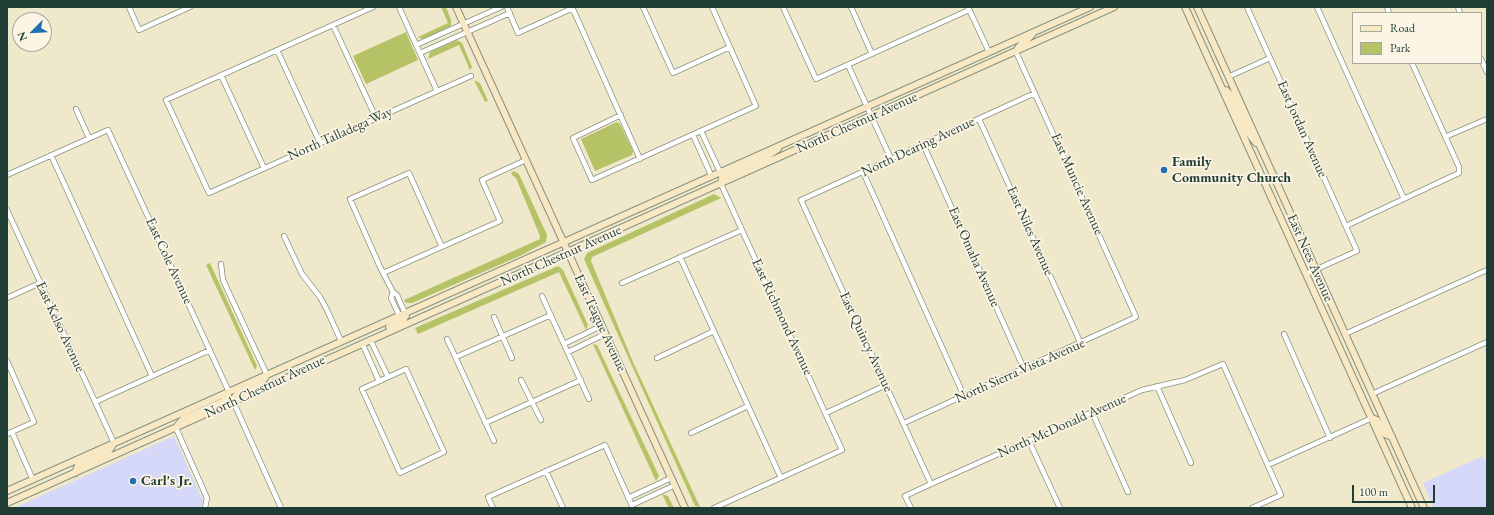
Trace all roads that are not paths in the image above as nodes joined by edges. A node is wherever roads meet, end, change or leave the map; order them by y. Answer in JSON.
{"nodes":[{"id":1,"x":128,"y":7,"type":"edge"},
{"id":2,"x":190,"y":7,"type":"edge"},
{"id":3,"x":373,"y":7,"type":"edge"},
{"id":4,"x":399,"y":7,"type":"edge"},
{"id":5,"x":456,"y":7,"type":"edge"},
{"id":6,"x":502,"y":7,"type":"edge"},
{"id":7,"x":507,"y":7,"type":"edge"},
{"id":8,"x":642,"y":7,"type":"edge"},
{"id":9,"x":712,"y":7,"type":"edge"},
{"id":10,"x":783,"y":7,"type":"edge"},
{"id":11,"x":851,"y":7,"type":"edge"},
{"id":12,"x":1090,"y":7,"type":"edge"},
{"id":13,"x":1114,"y":7,"type":"edge"},
{"id":14,"x":1185,"y":7,"type":"edge"},
{"id":15,"x":1197,"y":7,"type":"edge"},
{"id":16,"x":1247,"y":7,"type":"edge"},
{"id":17,"x":1317,"y":7,"type":"edge"},
{"id":18,"x":572,"y":8,"type":"edge"},
{"id":19,"x":969,"y":8,"type":"edge"},
{"id":20,"x":510,"y":13,"type":"junction"},
{"id":21,"x":484,"y":15,"type":"junction"},
{"id":22,"x":488,"y":23,"type":"junction"},
{"id":23,"x":464,"y":24,"type":"junction"},
{"id":24,"x":333,"y":25,"type":"junction"},
{"id":25,"x":468,"y":32,"type":"junction"},
{"id":26,"x":1033,"y":33,"type":"junction"},
{"id":27,"x":439,"y":35,"type":"junction"},
{"id":28,"x":442,"y":43,"type":"junction"},
{"id":29,"x":416,"y":45,"type":"junction"},
{"id":30,"x":730,"y":47,"type":"junction"},
{"id":31,"x":278,"y":50,"type":"junction"},
{"id":32,"x":989,"y":52,"type":"junction"},
{"id":33,"x":1016,"y":52,"type":"junction"},
{"id":34,"x":420,"y":53,"type":"junction"},
{"id":35,"x":872,"y":54,"type":"junction"},
{"id":36,"x":1270,"y":58,"type":"junction"},
{"id":37,"x":1482,"y":60,"type":"edge"},
{"id":38,"x":1412,"y":64,"type":"edge"},
{"id":39,"x":848,"y":65,"type":"junction"},
{"id":40,"x":1487,"y":72,"type":"edge"},
{"id":41,"x":221,"y":75,"type":"junction"},
{"id":42,"x":471,"y":76,"type":"dead end"},
{"id":43,"x":1228,"y":77,"type":"junction"},
{"id":44,"x":437,"y":91,"type":"junction"},
{"id":45,"x":1223,"y":91,"type":"junction"},
{"id":46,"x":1035,"y":93,"type":"junction"},
{"id":47,"x":867,"y":106,"type":"junction"},
{"id":48,"x":76,"y":109,"type":"dead end"},
{"id":49,"x":621,"y":115,"type":"junction"},
{"id":50,"x":872,"y":116,"type":"junction"},
{"id":51,"x":376,"y":118,"type":"junction"},
{"id":52,"x":979,"y":119,"type":"junction"},
{"id":53,"x":1487,"y":119,"type":"edge"},
{"id":54,"x":701,"y":131,"type":"junction"},
{"id":55,"x":693,"y":135,"type":"junction"},
{"id":56,"x":1446,"y":137,"type":"junction"},
{"id":57,"x":89,"y":138,"type":"junction"},
{"id":58,"x":793,"y":139,"type":"junction"},
{"id":59,"x":320,"y":143,"type":"junction"},
{"id":60,"x":923,"y":144,"type":"junction"},
{"id":61,"x":1264,"y":154,"type":"junction"},
{"id":62,"x":51,"y":155,"type":"junction"},
{"id":63,"x":712,"y":155,"type":"junction"},
{"id":64,"x":704,"y":158,"type":"junction"},
{"id":65,"x":640,"y":159,"type":"junction"},
{"id":66,"x":891,"y":159,"type":"junction"},
{"id":67,"x":526,"y":160,"type":"junction"},
{"id":68,"x":264,"y":168,"type":"junction"},
{"id":69,"x":720,"y":172,"type":"junction"},
{"id":70,"x":863,"y":172,"type":"junction"},
{"id":71,"x":7,"y":175,"type":"edge"},
{"id":72,"x":712,"y":175,"type":"junction"},
{"id":73,"x":721,"y":184,"type":"junction"},
{"id":74,"x":1404,"y":199,"type":"junction"},
{"id":75,"x":801,"y":200,"type":"joint"},
{"id":76,"x":7,"y":210,"type":"edge"},
{"id":77,"x":1346,"y":226,"type":"junction"},
{"id":78,"x":742,"y":230,"type":"junction"},
{"id":79,"x":284,"y":236,"type":"dead end"},
{"id":80,"x":563,"y":242,"type":"junction"},
{"id":81,"x":442,"y":247,"type":"junction"},
{"id":82,"x":568,"y":253,"type":"junction"},
{"id":83,"x":680,"y":257,"type":"junction"},
{"id":84,"x":221,"y":264,"type":"dead end"},
{"id":85,"x":1316,"y":269,"type":"junction"},
{"id":86,"x":1487,"y":270,"type":"edge"},
{"id":87,"x":383,"y":273,"type":"junction"},
{"id":88,"x":1306,"y":274,"type":"junction"},
{"id":89,"x":40,"y":283,"type":"junction"},
{"id":90,"x":622,"y":283,"type":"dead end"},
{"id":91,"x":393,"y":292,"type":"junction"},
{"id":92,"x":542,"y":296,"type":"dead end"},
{"id":93,"x":7,"y":298,"type":"edge"},
{"id":94,"x":405,"y":313,"type":"junction"},
{"id":95,"x":551,"y":315,"type":"junction"},
{"id":96,"x":399,"y":316,"type":"junction"},
{"id":97,"x":494,"y":317,"type":"dead end"},
{"id":98,"x":1136,"y":317,"type":"joint"},
{"id":99,"x":602,"y":326,"type":"junction"},
{"id":100,"x":714,"y":330,"type":"junction"},
{"id":101,"x":605,"y":334,"type":"junction"},
{"id":102,"x":1284,"y":334,"type":"dead end"},
{"id":103,"x":1345,"y":334,"type":"junction"},
{"id":104,"x":502,"y":336,"type":"junction"},
{"id":105,"x":579,"y":337,"type":"junction"},
{"id":106,"x":370,"y":339,"type":"junction"},
{"id":107,"x":447,"y":339,"type":"dead end"},
{"id":108,"x":341,"y":341,"type":"junction"},
{"id":109,"x":1487,"y":342,"type":"edge"},
{"id":110,"x":362,"y":343,"type":"junction"},
{"id":111,"x":564,"y":344,"type":"junction"},
{"id":112,"x":1081,"y":344,"type":"junction"},
{"id":113,"x":583,"y":345,"type":"junction"},
{"id":114,"x":210,"y":350,"type":"junction"},
{"id":115,"x":568,"y":352,"type":"junction"},
{"id":116,"x":456,"y":357,"type":"junction"},
{"id":117,"x":512,"y":358,"type":"dead end"},
{"id":118,"x":656,"y":358,"type":"dead end"},
{"id":119,"x":7,"y":361,"type":"edge"},
{"id":120,"x":381,"y":362,"type":"junction"},
{"id":121,"x":373,"y":366,"type":"junction"},
{"id":122,"x":1024,"y":370,"type":"junction"},
{"id":123,"x":267,"y":375,"type":"junction"},
{"id":124,"x":152,"y":376,"type":"junction"},
{"id":125,"x":388,"y":377,"type":"junction"},
{"id":126,"x":521,"y":380,"type":"dead end"},
{"id":127,"x":581,"y":380,"type":"junction"},
{"id":128,"x":379,"y":381,"type":"junction"},
{"id":129,"x":886,"y":385,"type":"junction"},
{"id":130,"x":1157,"y":386,"type":"junction"},
{"id":131,"x":229,"y":392,"type":"junction"},
{"id":132,"x":1372,"y":394,"type":"junction"},
{"id":133,"x":964,"y":396,"type":"junction"},
{"id":134,"x":590,"y":399,"type":"dead end"},
{"id":135,"x":233,"y":401,"type":"junction"},
{"id":136,"x":95,"y":402,"type":"junction"},
{"id":137,"x":532,"y":402,"type":"junction"},
{"id":138,"x":748,"y":406,"type":"junction"},
{"id":139,"x":1092,"y":412,"type":"junction"},
{"id":140,"x":826,"y":413,"type":"junction"},
{"id":141,"x":1372,"y":418,"type":"junction"},
{"id":142,"x":541,"y":420,"type":"dead end"},
{"id":143,"x":485,"y":423,"type":"junction"},
{"id":144,"x":904,"y":423,"type":"junction"},
{"id":145,"x":176,"y":428,"type":"junction"},
{"id":146,"x":9,"y":433,"type":"edge"},
{"id":147,"x":691,"y":433,"type":"dead end"},
{"id":148,"x":1392,"y":437,"type":"junction"},
{"id":149,"x":1330,"y":438,"type":"junction"},
{"id":150,"x":494,"y":441,"type":"dead end"},
{"id":151,"x":1029,"y":441,"type":"junction"},
{"id":152,"x":114,"y":443,"type":"junction"},
{"id":153,"x":1192,"y":463,"type":"dead end"},
{"id":154,"x":1268,"y":465,"type":"junction"},
{"id":155,"x":546,"y":471,"type":"junction"},
{"id":156,"x":75,"y":473,"type":"junction"},
{"id":157,"x":671,"y":478,"type":"junction"},
{"id":158,"x":781,"y":478,"type":"junction"},
{"id":159,"x":33,"y":480,"type":"junction"},
{"id":160,"x":931,"y":484,"type":"junction"},
{"id":161,"x":675,"y":485,"type":"junction"},
{"id":162,"x":7,"y":491,"type":"edge"},
{"id":163,"x":1128,"y":492,"type":"dead end"},
{"id":164,"x":628,"y":498,"type":"junction"},
{"id":165,"x":7,"y":503,"type":"edge"},
{"id":166,"x":632,"y":506,"type":"edge"},
{"id":167,"x":205,"y":508,"type":"edge"},
{"id":168,"x":281,"y":508,"type":"edge"},
{"id":169,"x":493,"y":508,"type":"edge"},
{"id":170,"x":563,"y":508,"type":"edge"},
{"id":171,"x":685,"y":508,"type":"edge"},
{"id":172,"x":714,"y":508,"type":"edge"},
{"id":173,"x":911,"y":508,"type":"edge"},
{"id":174,"x":1060,"y":508,"type":"edge"},
{"id":175,"x":1252,"y":508,"type":"edge"},
{"id":176,"x":1412,"y":508,"type":"edge"},
{"id":177,"x":1424,"y":508,"type":"edge"}],
"edges":[{"from":1,"to":2,"type":"street"},
{"from":3,"to":24,"type":"street"},
{"from":4,"to":29,"type":"street"},
{"from":5,"to":23,"type":"main road","name":"East Teague Avenue"},
{"from":6,"to":21,"type":"street"},
{"from":7,"to":20,"type":"street"},
{"from":8,"to":30,"type":"street"},
{"from":9,"to":30,"type":"street"},
{"from":10,"to":39,"type":"street"},
{"from":11,"to":35,"type":"street"},
{"from":12,"to":26,"type":"main road","name":"North Chestnut Avenue"},
{"from":13,"to":33,"type":"main road","name":"North Chestnut Avenue"},
{"from":14,"to":45,"type":"main road","name":"East Nees Avenue"},
{"from":15,"to":43,"type":"main road","name":"East Nees Avenue"},
{"from":16,"to":36,"type":"street","name":"East Jordan Avenue"},
{"from":17,"to":74,"type":"street"},
{"from":18,"to":20,"type":"street"},
{"from":18,"to":49,"type":"street"},
{"from":19,"to":32,"type":"street"},
{"from":19,"to":35,"type":"street"},
{"from":20,"to":22,"type":"street"},
{"from":21,"to":22,"type":"street"},
{"from":21,"to":23,"type":"street"},
{"from":22,"to":25,"type":"street"},
{"from":23,"to":25,"type":"main road","name":"East Teague Avenue"},
{"from":23,"to":27,"type":"street"},
{"from":24,"to":31,"type":"street"},
{"from":24,"to":51,"type":"street"},
{"from":25,"to":28,"type":"street"},
{"from":25,"to":67,"type":"main road","name":"East Teague Avenue"},
{"from":26,"to":32,"type":"main road","name":"North Chestnut Avenue"},
{"from":26,"to":33,"type":"main road"},
{"from":27,"to":28,"type":"street"},
{"from":27,"to":29,"type":"street"},
{"from":28,"to":34,"type":"street"},
{"from":29,"to":34,"type":"street"},
{"from":30,"to":54,"type":"street"},
{"from":31,"to":41,"type":"street"},
{"from":31,"to":59,"type":"street"},
{"from":32,"to":47,"type":"main road","name":"North Chestnut Avenue"},
{"from":33,"to":46,"type":"street","name":"East Muncie Avenue"},
{"from":33,"to":50,"type":"main road","name":"North Chestnut Avenue"},
{"from":34,"to":44,"type":"street"},
{"from":35,"to":39,"type":"street"},
{"from":36,"to":43,"type":"street"},
{"from":36,"to":77,"type":"street","name":"East Jordan Avenue"},
{"from":37,"to":40,"type":"street"},
{"from":38,"to":56,"type":"street"},
{"from":39,"to":47,"type":"street"},
{"from":41,"to":68,"type":"street"},
{"from":41,"to":68,"type":"street","name":"North Talladega Way"},
{"from":42,"to":44,"type":"street","name":"North Talladega Way"},
{"from":43,"to":61,"type":"main road","name":"East Nees Avenue"},
{"from":44,"to":51,"type":"street","name":"North Talladega Way"},
{"from":45,"to":61,"type":"main road"},
{"from":45,"to":88,"type":"main road","name":"East Nees Avenue"},
{"from":46,"to":52,"type":"street","name":"North Dearing Avenue"},
{"from":46,"to":98,"type":"street","name":"East Muncie Avenue"},
{"from":47,"to":50,"type":"street"},
{"from":47,"to":58,"type":"main road","name":"North Chestnut Avenue"},
{"from":48,"to":57,"type":"street"},
{"from":49,"to":65,"type":"street"},
{"from":49,"to":65,"type":"street"},
{"from":50,"to":66,"type":"street"},
{"from":50,"to":73,"type":"main road","name":"North Chestnut Avenue"},
{"from":51,"to":59,"type":"street","name":"North Talladega Way"},
{"from":52,"to":60,"type":"street","name":"North Dearing Avenue"},
{"from":52,"to":112,"type":"street","name":"East Niles Avenue"},
{"from":53,"to":56,"type":"street"},
{"from":54,"to":55,"type":"street"},
{"from":54,"to":63,"type":"street"},
{"from":55,"to":64,"type":"street"},
{"from":55,"to":65,"type":"street"},
{"from":56,"to":74,"type":"street"},
{"from":57,"to":62,"type":"street"},
{"from":57,"to":114,"type":"street","name":"East Cole Avenue"},
{"from":58,"to":69,"type":"main road","name":"North Chestnut Avenue"},
{"from":58,"to":73,"type":"main road"},
{"from":59,"to":68,"type":"street","name":"North Talladega Way"},
{"from":60,"to":66,"type":"street","name":"North Dearing Avenue"},
{"from":60,"to":122,"type":"street","name":"East Omaha Avenue"},
{"from":61,"to":85,"type":"main road","name":"East Nees Avenue"},
{"from":62,"to":71,"type":"street"},
{"from":62,"to":124,"type":"street"},
{"from":63,"to":64,"type":"street"},
{"from":63,"to":69,"type":"street"},
{"from":64,"to":72,"type":"street"},
{"from":66,"to":70,"type":"street","name":"North Dearing Avenue"},
{"from":67,"to":80,"type":"main road","name":"East Teague Avenue"},
{"from":67,"to":81,"type":"street"},
{"from":69,"to":72,"type":"main road","name":"North Chestnut Avenue"},
{"from":70,"to":75,"type":"street","name":"North Dearing Avenue"},
{"from":70,"to":133,"type":"street"},
{"from":72,"to":80,"type":"main road","name":"North Chestnut Avenue"},
{"from":73,"to":78,"type":"street","name":"East Richmond Avenue"},
{"from":73,"to":82,"type":"main road","name":"North Chestnut Avenue"},
{"from":74,"to":77,"type":"street"},
{"from":75,"to":129,"type":"street","name":"East Quincy Avenue"},
{"from":76,"to":89,"type":"street","name":"East Kelso Avenue"},
{"from":77,"to":85,"type":"street","name":"East Jordan Avenue"},
{"from":78,"to":83,"type":"street"},
{"from":78,"to":140,"type":"street","name":"East Richmond Avenue"},
{"from":79,"to":108,"type":"street"},
{"from":80,"to":82,"type":"main road","name":"East Teague Avenue"},
{"from":80,"to":94,"type":"main road","name":"North Chestnut Avenue"},
{"from":81,"to":87,"type":"street"},
{"from":81,"to":87,"type":"street"},
{"from":82,"to":99,"type":"main road","name":"East Teague Avenue"},
{"from":82,"to":106,"type":"main road","name":"North Chestnut Avenue"},
{"from":83,"to":90,"type":"street"},
{"from":83,"to":100,"type":"street"},
{"from":84,"to":123,"type":"street"},
{"from":85,"to":88,"type":"street"},
{"from":85,"to":103,"type":"main road","name":"East Nees Avenue"},
{"from":86,"to":103,"type":"street"},
{"from":87,"to":91,"type":"street"},
{"from":88,"to":141,"type":"main road","name":"East Nees Avenue"},
{"from":89,"to":93,"type":"street"},
{"from":89,"to":136,"type":"street","name":"East Kelso Avenue"},
{"from":91,"to":94,"type":"street"},
{"from":91,"to":96,"type":"street"},
{"from":92,"to":95,"type":"street"},
{"from":94,"to":96,"type":"main road","name":"North Chestnut Avenue"},
{"from":94,"to":110,"type":"main road"},
{"from":95,"to":104,"type":"street"},
{"from":95,"to":111,"type":"street"},
{"from":96,"to":108,"type":"main road","name":"North Chestnut Avenue"},
{"from":97,"to":104,"type":"street"},
{"from":98,"to":112,"type":"street","name":"North Sierra Vista Avenue"},
{"from":99,"to":101,"type":"main road","name":"East Teague Avenue"},
{"from":99,"to":105,"type":"street"},
{"from":100,"to":118,"type":"street"},
{"from":100,"to":138,"type":"street"},
{"from":101,"to":113,"type":"street"},
{"from":101,"to":157,"type":"main road","name":"East Teague Avenue"},
{"from":102,"to":149,"type":"street"},
{"from":103,"to":132,"type":"main road","name":"East Nees Avenue"},
{"from":104,"to":116,"type":"street"},
{"from":104,"to":117,"type":"street"},
{"from":105,"to":111,"type":"street"},
{"from":105,"to":113,"type":"street"},
{"from":106,"to":110,"type":"main road","name":"North Chestnut Avenue"},
{"from":106,"to":120,"type":"street"},
{"from":107,"to":116,"type":"street"},
{"from":108,"to":123,"type":"main road","name":"North Chestnut Avenue"},
{"from":109,"to":132,"type":"street"},
{"from":110,"to":121,"type":"street"},
{"from":110,"to":135,"type":"main road","name":"North Chestnut Avenue"},
{"from":111,"to":115,"type":"street"},
{"from":112,"to":122,"type":"street","name":"North Sierra Vista Avenue"},
{"from":113,"to":115,"type":"street"},
{"from":114,"to":124,"type":"street"},
{"from":114,"to":131,"type":"street","name":"East Cole Avenue"},
{"from":115,"to":127,"type":"street"},
{"from":116,"to":143,"type":"street"},
{"from":119,"to":146,"type":"street"},
{"from":120,"to":121,"type":"street"},
{"from":120,"to":125,"type":"street"},
{"from":121,"to":128,"type":"street"},
{"from":122,"to":133,"type":"street","name":"North Sierra Vista Avenue"},
{"from":123,"to":131,"type":"main road","name":"North Chestnut Avenue"},
{"from":123,"to":135,"type":"main road"},
{"from":124,"to":136,"type":"street"},
{"from":125,"to":128,"type":"street"},
{"from":125,"to":128,"type":"street"},
{"from":126,"to":137,"type":"street"},
{"from":127,"to":134,"type":"street"},
{"from":127,"to":137,"type":"street"},
{"from":129,"to":140,"type":"street"},
{"from":129,"to":144,"type":"street","name":"East Quincy Avenue"},
{"from":130,"to":139,"type":"street","name":"North McDonald Avenue"},
{"from":130,"to":153,"type":"street"},
{"from":130,"to":154,"type":"street","name":"North McDonald Avenue"},
{"from":131,"to":145,"type":"main road"},
{"from":131,"to":152,"type":"main road","name":"North Chestnut Avenue"},
{"from":132,"to":148,"type":"main road","name":"East Nees Avenue"},
{"from":133,"to":144,"type":"street","name":"North Sierra Vista Avenue"},
{"from":135,"to":145,"type":"main road","name":"North Chestnut Avenue"},
{"from":135,"to":168,"type":"street"},
{"from":136,"to":152,"type":"street","name":"East Kelso Avenue"},
{"from":137,"to":142,"type":"street"},
{"from":137,"to":143,"type":"street"},
{"from":138,"to":147,"type":"street"},
{"from":138,"to":158,"type":"street"},
{"from":139,"to":151,"type":"street","name":"North McDonald Avenue"},
{"from":139,"to":163,"type":"street"},
{"from":140,"to":158,"type":"street","name":"East Richmond Avenue"},
{"from":141,"to":148,"type":"main road"},
{"from":141,"to":149,"type":"street"},
{"from":141,"to":176,"type":"main road","name":"East Nees Avenue"},
{"from":143,"to":150,"type":"street"},
{"from":144,"to":160,"type":"street","name":"East Quincy Avenue"},
{"from":145,"to":156,"type":"main road","name":"North Chestnut Avenue"},
{"from":145,"to":167,"type":"street"},
{"from":146,"to":159,"type":"street"},
{"from":148,"to":177,"type":"main road","name":"East Nees Avenue"},
{"from":149,"to":154,"type":"street"},
{"from":151,"to":160,"type":"street","name":"North McDonald Avenue"},
{"from":151,"to":174,"type":"street"},
{"from":152,"to":156,"type":"main road"},
{"from":152,"to":159,"type":"main road","name":"North Chestnut Avenue"},
{"from":154,"to":175,"type":"street"},
{"from":155,"to":164,"type":"street"},
{"from":155,"to":169,"type":"street"},
{"from":155,"to":170,"type":"street"},
{"from":156,"to":165,"type":"main road","name":"North Chestnut Avenue"},
{"from":157,"to":161,"type":"main road","name":"East Teague Avenue"},
{"from":157,"to":164,"type":"street"},
{"from":158,"to":172,"type":"street"},
{"from":159,"to":162,"type":"main road","name":"North Chestnut Avenue"},
{"from":160,"to":173,"type":"street","name":"North McDonald Avenue"},
{"from":161,"to":166,"type":"street"},
{"from":161,"to":171,"type":"main road","name":"East Teague Avenue"},
{"from":164,"to":166,"type":"street"}]}
